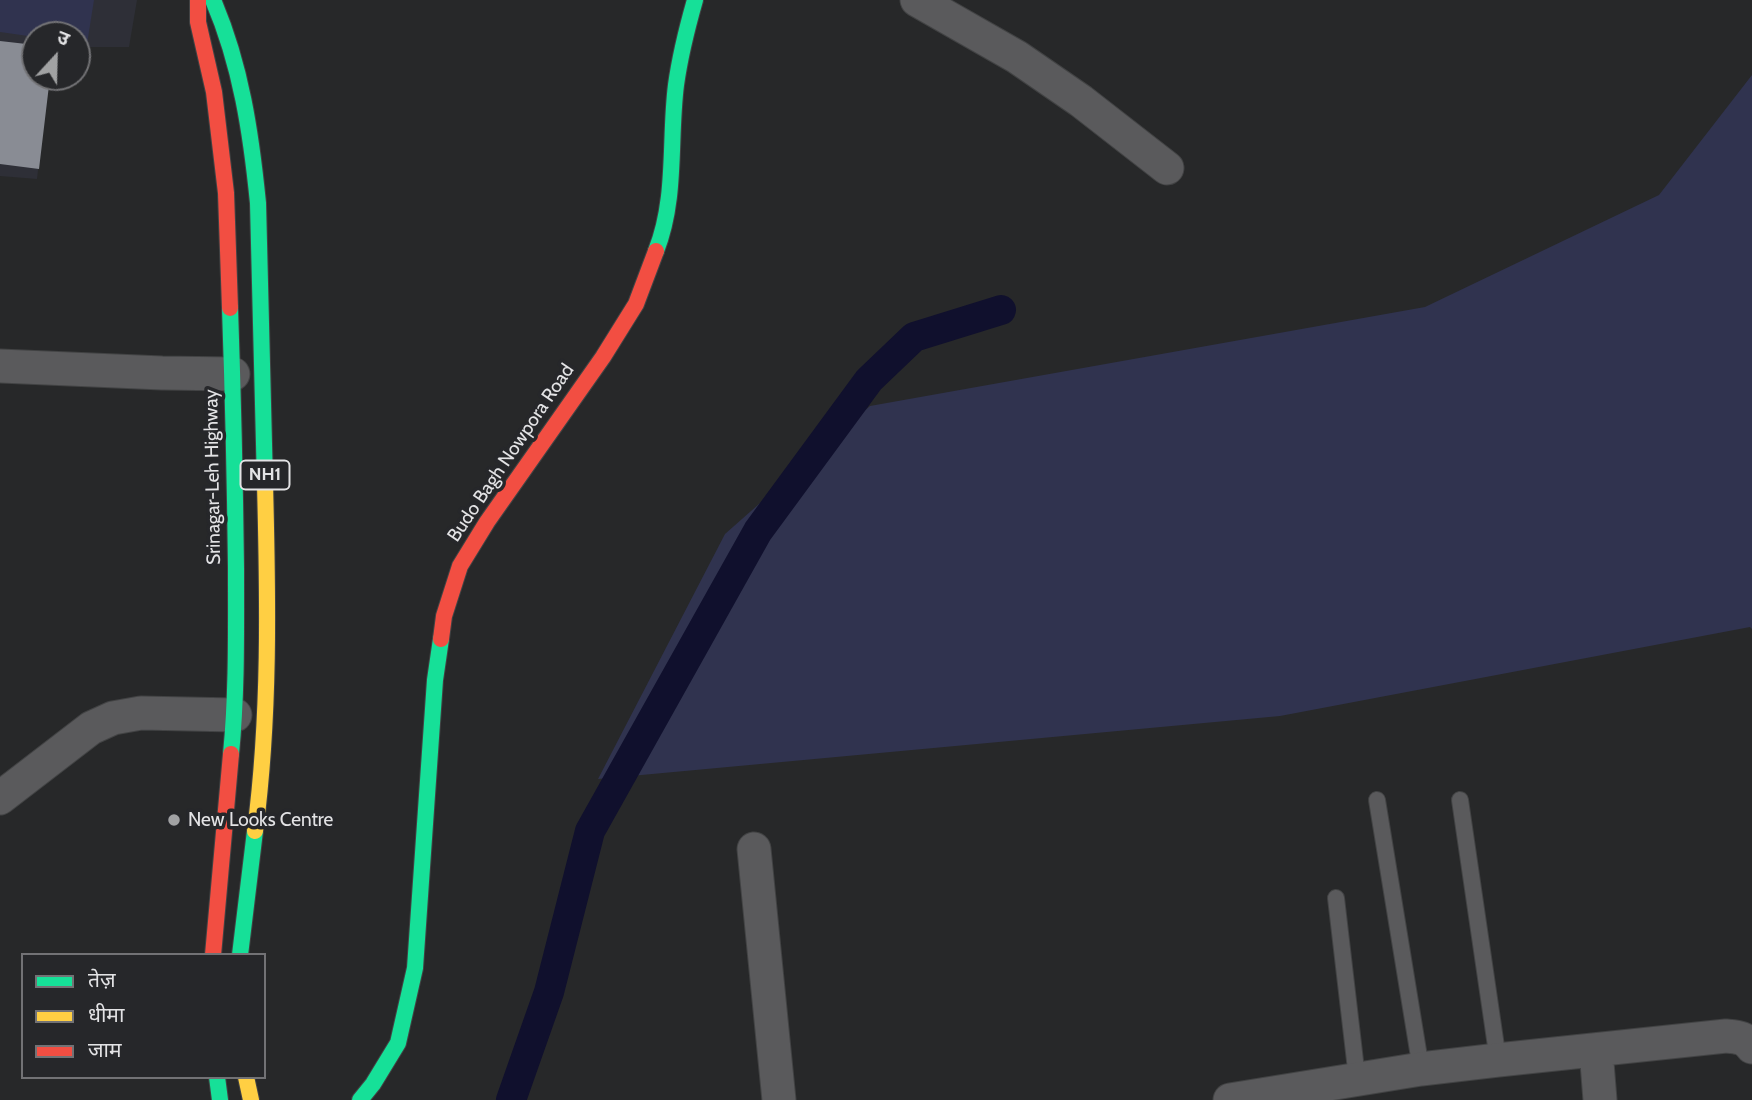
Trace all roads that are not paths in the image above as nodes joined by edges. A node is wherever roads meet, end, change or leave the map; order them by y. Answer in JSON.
{"nodes":[{"id":1,"x":198,"y":0,"type":"edge"},
{"id":2,"x":212,"y":0,"type":"edge"},
{"id":3,"x":695,"y":0,"type":"edge"},
{"id":4,"x":917,"y":0,"type":"edge"},
{"id":5,"x":1167,"y":168,"type":"dead end"},
{"id":6,"x":0,"y":366,"type":"edge"},
{"id":7,"x":233,"y":373,"type":"junction"},
{"id":8,"x":235,"y":715,"type":"junction"},
{"id":9,"x":0,"y":798,"type":"edge"},
{"id":10,"x":1377,"y":800,"type":"dead end"},
{"id":11,"x":1460,"y":800,"type":"dead end"},
{"id":12,"x":754,"y":849,"type":"dead end"},
{"id":13,"x":1336,"y":898,"type":"dead end"},
{"id":14,"x":213,"y":953,"type":"edge"},
{"id":15,"x":240,"y":953,"type":"edge"},
{"id":16,"x":1752,"y":1047,"type":"edge"},
{"id":17,"x":1596,"y":1050,"type":"junction"},
{"id":18,"x":1498,"y":1060,"type":"junction"},
{"id":19,"x":1421,"y":1069,"type":"junction"},
{"id":20,"x":216,"y":1079,"type":"edge"},
{"id":21,"x":246,"y":1079,"type":"edge"},
{"id":22,"x":1357,"y":1079,"type":"junction"},
{"id":23,"x":1270,"y":1097,"type":"edge"},
{"id":24,"x":220,"y":1100,"type":"edge"},
{"id":25,"x":251,"y":1100,"type":"edge"},
{"id":26,"x":360,"y":1100,"type":"edge"},
{"id":27,"x":779,"y":1100,"type":"edge"},
{"id":28,"x":1230,"y":1100,"type":"edge"},
{"id":29,"x":1600,"y":1100,"type":"edge"}],
"edges":[{"from":1,"to":7,"type":"main road","name":"Srinagar-Leh Highway","number":"NH1"},
{"from":2,"to":15,"type":"main road","number":"NH1"},
{"from":3,"to":26,"type":"main road","name":"Budo Bagh Nowpora Road"},
{"from":4,"to":5,"type":"street"},
{"from":6,"to":7,"type":"street"},
{"from":7,"to":8,"type":"main road","name":"Srinagar-Leh Highway","number":"NH1"},
{"from":8,"to":9,"type":"street"},
{"from":8,"to":14,"type":"main road","name":"Srinagar-Leh Highway","number":"NH1"},
{"from":10,"to":19,"type":"lane"},
{"from":11,"to":18,"type":"lane"},
{"from":12,"to":27,"type":"street"},
{"from":13,"to":22,"type":"lane"},
{"from":16,"to":17,"type":"street"},
{"from":17,"to":18,"type":"street"},
{"from":17,"to":29,"type":"street"},
{"from":18,"to":19,"type":"street"},
{"from":19,"to":22,"type":"street"},
{"from":20,"to":24,"type":"main road"},
{"from":21,"to":25,"type":"main road"},
{"from":22,"to":23,"type":"street"},
{"from":23,"to":28,"type":"street"}]}
